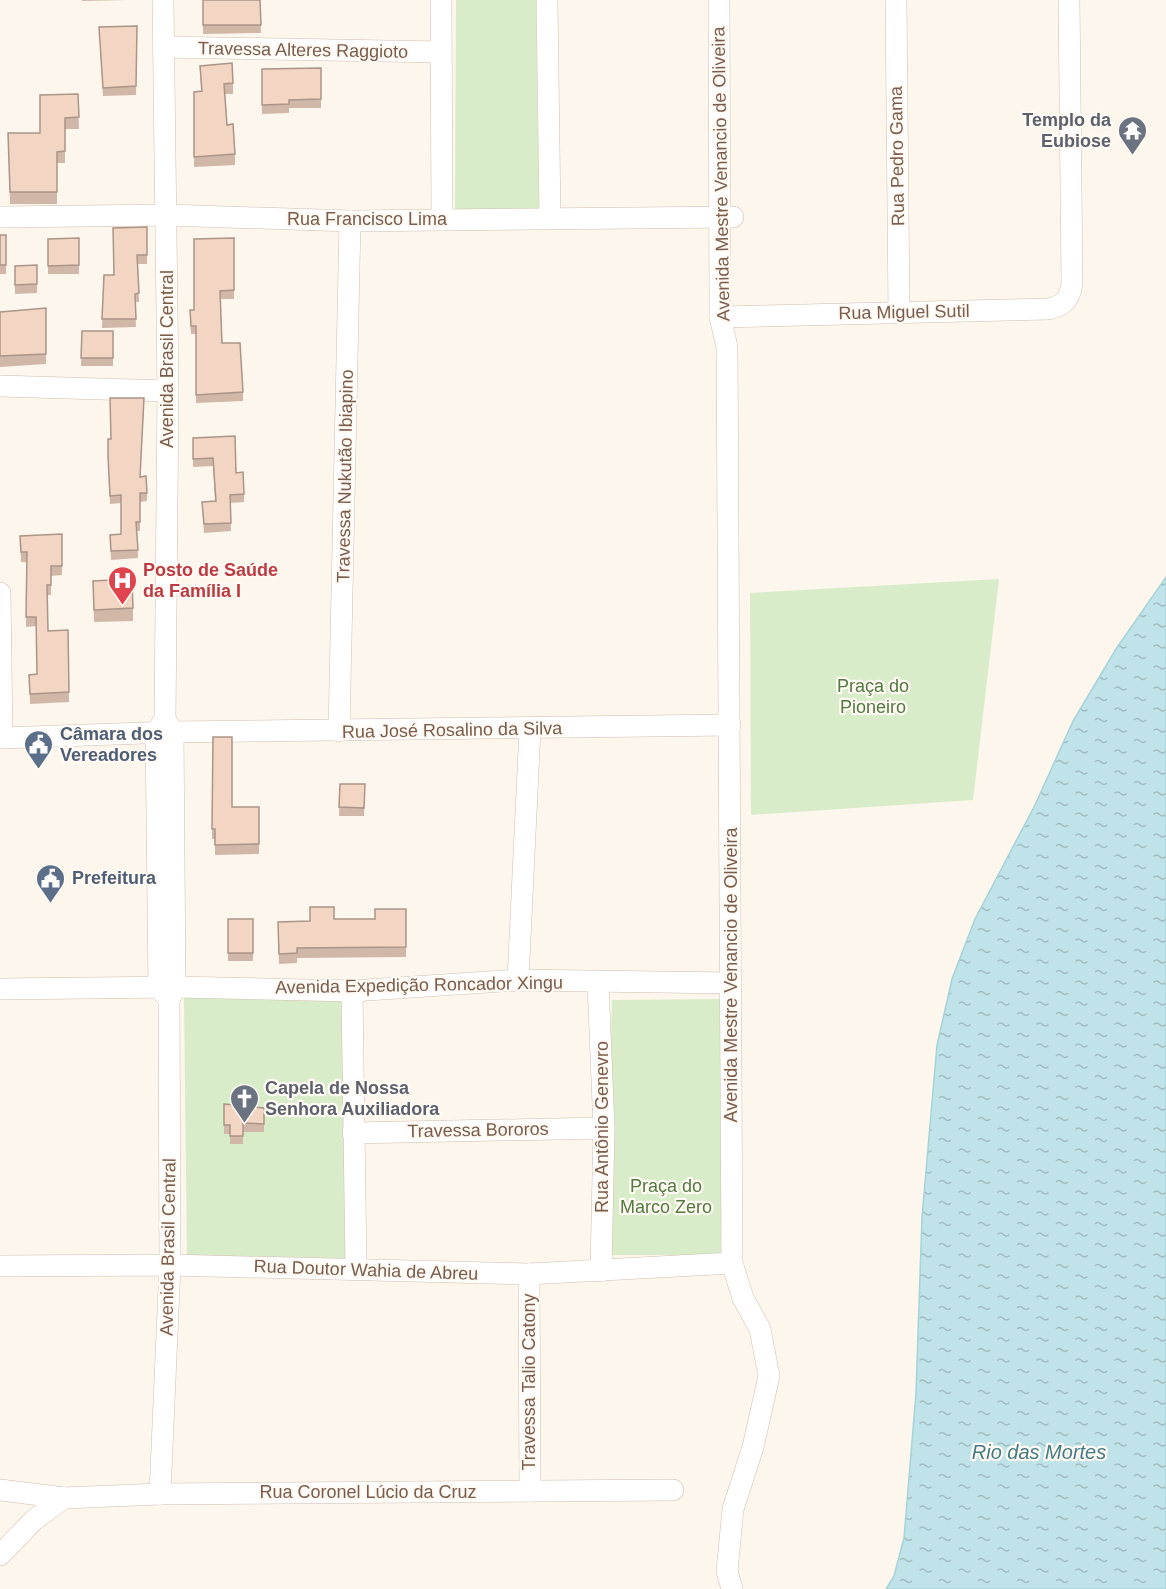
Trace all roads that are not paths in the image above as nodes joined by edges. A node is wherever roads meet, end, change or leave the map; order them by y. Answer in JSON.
{"nodes":[{"id":1,"x":164,"y":0,"type":"edge"},
{"id":2,"x":441,"y":0,"type":"edge"},
{"id":3,"x":547,"y":0,"type":"edge"},
{"id":4,"x":719,"y":0,"type":"edge"},
{"id":5,"x":732,"y":0,"type":"edge"},
{"id":6,"x":896,"y":0,"type":"edge"},
{"id":7,"x":1069,"y":0,"type":"edge"},
{"id":8,"x":164,"y":47,"type":"junction"},
{"id":9,"x":441,"y":52,"type":"junction"},
{"id":10,"x":167,"y":215,"type":"junction"},
{"id":11,"x":0,"y":217,"type":"edge"},
{"id":12,"x":727,"y":217,"type":"junction"},
{"id":13,"x":550,"y":218,"type":"junction"},
{"id":14,"x":442,"y":220,"type":"junction"},
{"id":15,"x":350,"y":221,"type":"junction"},
{"id":16,"x":899,"y":312,"type":"junction"},
{"id":17,"x":727,"y":317,"type":"junction"},
{"id":18,"x":0,"y":386,"type":"edge"},
{"id":19,"x":168,"y":391,"type":"junction"},
{"id":20,"x":0,"y":593,"type":"edge"},
{"id":21,"x":730,"y":725,"type":"junction"},
{"id":22,"x":165,"y":728,"type":"junction"},
{"id":23,"x":530,"y":729,"type":"junction"},
{"id":24,"x":339,"y":731,"type":"junction"},
{"id":25,"x":1,"y":737,"type":"edge"},
{"id":26,"x":518,"y":980,"type":"junction"},
{"id":27,"x":598,"y":983,"type":"junction"},
{"id":28,"x":730,"y":983,"type":"junction"},
{"id":29,"x":0,"y":989,"type":"edge"},
{"id":30,"x":168,"y":991,"type":"junction"},
{"id":31,"x":352,"y":991,"type":"junction"},
{"id":32,"x":604,"y":1128,"type":"junction"},
{"id":33,"x":352,"y":1133,"type":"junction"},
{"id":34,"x":732,"y":1263,"type":"junction"},
{"id":35,"x":170,"y":1265,"type":"junction"},
{"id":36,"x":0,"y":1266,"type":"edge"},
{"id":37,"x":356,"y":1268,"type":"junction"},
{"id":38,"x":601,"y":1271,"type":"junction"},
{"id":39,"x":529,"y":1274,"type":"junction"},
{"id":40,"x":0,"y":1490,"type":"edge"},
{"id":41,"x":673,"y":1490,"type":"dead end"},
{"id":42,"x":530,"y":1491,"type":"junction"},
{"id":43,"x":160,"y":1494,"type":"junction"},
{"id":44,"x":64,"y":1498,"type":"junction"},
{"id":45,"x":0,"y":1555,"type":"edge"},
{"id":46,"x":732,"y":1589,"type":"edge"}],
"edges":[{"from":1,"to":8,"type":"street","name":"Avenida Brasil Central"},
{"from":2,"to":9,"type":"street"},
{"from":3,"to":13,"type":"street"},
{"from":4,"to":12,"type":"street","name":"Avenida Mestre Venancio de Oliveira"},
{"from":5,"to":12,"type":"street","name":"Avenida Mestre Venancio de Oliveira"},
{"from":6,"to":16,"type":"street","name":"Rua Pedro Gama"},
{"from":7,"to":16,"type":"street","name":"Rua Miguel Sutil"},
{"from":8,"to":9,"type":"street","name":"Travessa Alteres Raggioto"},
{"from":8,"to":10,"type":"street","name":"Avenida Brasil Central"},
{"from":9,"to":14,"type":"street"},
{"from":10,"to":11,"type":"street","name":"Rua Francisco Lima"},
{"from":10,"to":15,"type":"street","name":"Rua Francisco Lima"},
{"from":10,"to":19,"type":"street","name":"Avenida Brasil Central"},
{"from":12,"to":13,"type":"street","name":"Rua Francisco Lima"},
{"from":12,"to":17,"type":"street","name":"Avenida Mestre Venancio de Oliveira"},
{"from":13,"to":14,"type":"street","name":"Rua Francisco Lima"},
{"from":14,"to":15,"type":"street","name":"Rua Francisco Lima"},
{"from":15,"to":24,"type":"street","name":"Travessa Nukutão Ibiapino"},
{"from":16,"to":17,"type":"street","name":"Rua Miguel Sutil"},
{"from":17,"to":21,"type":"street","name":"Avenida Mestre Venancio de Oliveira"},
{"from":18,"to":19,"type":"street"},
{"from":19,"to":22,"type":"street","name":"Avenida Brasil Central"},
{"from":20,"to":25,"type":"street"},
{"from":21,"to":23,"type":"street","name":"Rua José Rosalino da Silva"},
{"from":21,"to":28,"type":"street","name":"Avenida Mestre Venancio de Oliveira"},
{"from":22,"to":24,"type":"street","name":"Rua José Rosalino da Silva"},
{"from":22,"to":25,"type":"street","name":"Rua José Rosalino da Silva"},
{"from":22,"to":30,"type":"street","name":"Avenida Brasil Central"},
{"from":23,"to":24,"type":"street","name":"Rua José Rosalino da Silva"},
{"from":23,"to":26,"type":"street"},
{"from":26,"to":27,"type":"street","name":"Avenida Expedição Roncador Xingu"},
{"from":26,"to":31,"type":"street","name":"Avenida Expedição Roncador Xingu"},
{"from":27,"to":28,"type":"street","name":"Avenida Expedição Roncador Xingu"},
{"from":27,"to":32,"type":"street","name":"Rua Antônio Genevro"},
{"from":28,"to":34,"type":"street","name":"Avenida Mestre Venancio de Oliveira"},
{"from":29,"to":30,"type":"street","name":"Avenida Expedição Roncador Xingu"},
{"from":30,"to":31,"type":"street","name":"Avenida Expedição Roncador Xingu"},
{"from":30,"to":35,"type":"street","name":"Avenida Brasil Central"},
{"from":31,"to":33,"type":"street"},
{"from":32,"to":33,"type":"street","name":"Travessa Bororos"},
{"from":32,"to":38,"type":"street","name":"Rua Antônio Genevro"},
{"from":33,"to":37,"type":"street"},
{"from":34,"to":38,"type":"street","name":"Rua Doutor Wahia de Abreu"},
{"from":34,"to":46,"type":"street","name":"Avenida Mestre Venancio de Oliveira"},
{"from":35,"to":36,"type":"street","name":"Rua Doutor Wahia de Abreu"},
{"from":35,"to":37,"type":"street","name":"Rua Doutor Wahia de Abreu"},
{"from":35,"to":43,"type":"street","name":"Avenida Brasil Central"},
{"from":37,"to":39,"type":"street","name":"Rua Doutor Wahia de Abreu"},
{"from":38,"to":39,"type":"street","name":"Rua Doutor Wahia de Abreu"},
{"from":39,"to":42,"type":"street","name":"Travessa Talio Catony"},
{"from":40,"to":44,"type":"street","name":"Rua Coronel Lúcio da Cruz"},
{"from":41,"to":42,"type":"street","name":"Rua Coronel Lúcio da Cruz"},
{"from":42,"to":43,"type":"street","name":"Rua Coronel Lúcio da Cruz"},
{"from":43,"to":44,"type":"street","name":"Rua Coronel Lúcio da Cruz"},
{"from":44,"to":45,"type":"street"}]}
